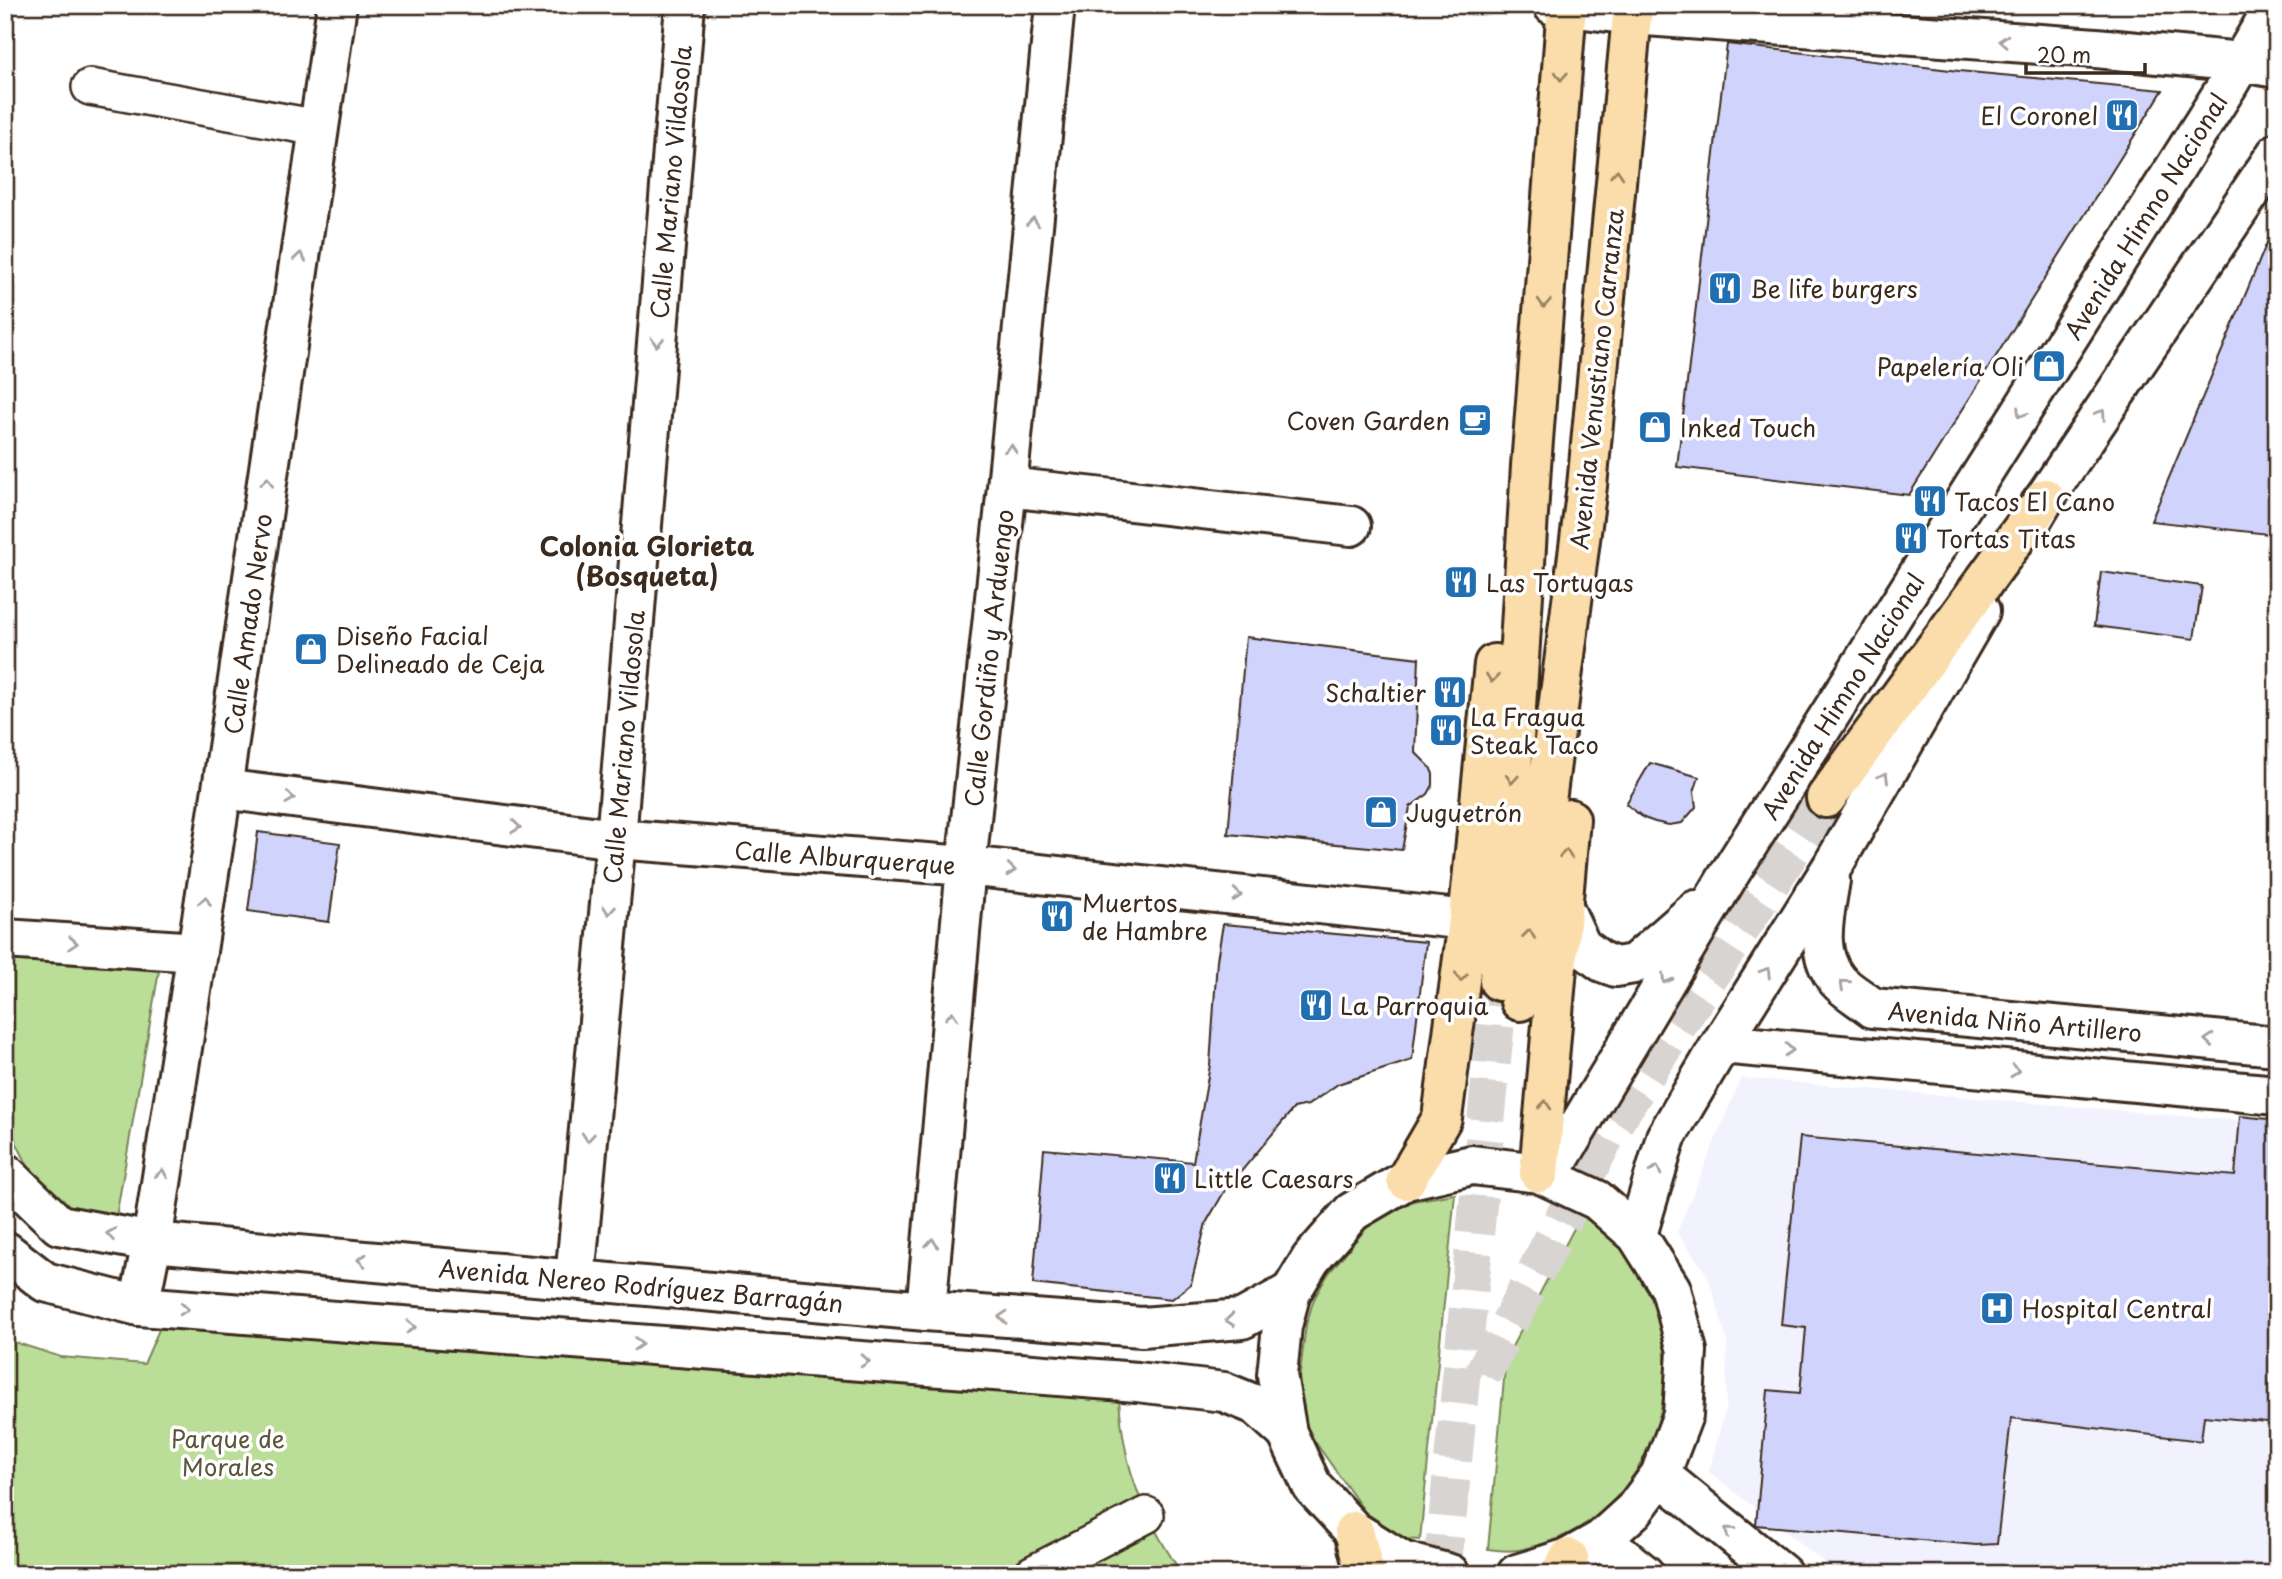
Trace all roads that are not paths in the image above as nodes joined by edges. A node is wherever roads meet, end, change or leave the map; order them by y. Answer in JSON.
{"nodes":[{"id":1,"x":337,"y":5,"type":"edge"},
{"id":2,"x":685,"y":5,"type":"edge"},
{"id":3,"x":1055,"y":5,"type":"edge"},
{"id":4,"x":2275,"y":5,"type":"edge"},
{"id":5,"x":1562,"y":6,"type":"edge"},
{"id":6,"x":1632,"y":10,"type":"edge"},
{"id":7,"x":2248,"y":72,"type":"edge"},
{"id":8,"x":90,"y":87,"type":"dead end"},
{"id":9,"x":2277,"y":90,"type":"edge"},
{"id":10,"x":319,"y":128,"type":"junction"},
{"id":11,"x":2277,"y":153,"type":"edge"},
{"id":12,"x":1531,"y":466,"type":"junction"},
{"id":13,"x":1587,"y":486,"type":"junction"},
{"id":14,"x":1007,"y":487,"type":"junction"},
{"id":15,"x":2045,"y":498,"type":"junction"},
{"id":16,"x":1350,"y":526,"type":"dead end"},
{"id":17,"x":222,"y":789,"type":"junction"},
{"id":18,"x":1826,"y":798,"type":"tunnel mouth"},
{"id":19,"x":615,"y":839,"type":"junction"},
{"id":20,"x":966,"y":866,"type":"junction"},
{"id":21,"x":1832,"y":867,"type":"junction"},
{"id":22,"x":1730,"y":873,"type":"junction"},
{"id":23,"x":1561,"y":903,"type":"junction"},
{"id":24,"x":1468,"y":920,"type":"junction"},
{"id":25,"x":5,"y":939,"type":"edge"},
{"id":26,"x":197,"y":951,"type":"junction"},
{"id":27,"x":1721,"y":1044,"type":"junction"},
{"id":28,"x":2277,"y":1046,"type":"edge"},
{"id":29,"x":2277,"y":1095,"type":"edge"},
{"id":30,"x":5,"y":1173,"type":"edge"},
{"id":31,"x":1544,"y":1175,"type":"junction"},
{"id":32,"x":1406,"y":1180,"type":"junction"},
{"id":33,"x":1637,"y":1235,"type":"junction"},
{"id":34,"x":152,"y":1242,"type":"junction"},
{"id":35,"x":5,"y":1251,"type":"edge"},
{"id":36,"x":575,"y":1279,"type":"junction"},
{"id":37,"x":1291,"y":1292,"type":"junction"},
{"id":38,"x":139,"y":1306,"type":"junction"},
{"id":39,"x":926,"y":1311,"type":"junction"},
{"id":40,"x":1287,"y":1433,"type":"junction"},
{"id":41,"x":1660,"y":1475,"type":"junction"},
{"id":42,"x":1146,"y":1514,"type":"dead end"},
{"id":43,"x":1354,"y":1531,"type":"junction"},
{"id":44,"x":1601,"y":1540,"type":"junction"},
{"id":45,"x":1564,"y":1566,"type":"edge"},
{"id":46,"x":1032,"y":1574,"type":"edge"},
{"id":47,"x":1365,"y":1574,"type":"edge"},
{"id":48,"x":1450,"y":1574,"type":"edge"},
{"id":49,"x":1517,"y":1574,"type":"edge"},
{"id":50,"x":1644,"y":1574,"type":"edge"},
{"id":51,"x":1782,"y":1574,"type":"edge"}],
"edges":[{"from":1,"to":10,"type":"street","name":"Calle Amado Nervo"},
{"from":2,"to":19,"type":"street","name":"Calle Mariano Vildosola","one_way":true},
{"from":14,"to":3,"type":"street","name":"Calle Gordiño y Arduengo","one_way":true},
{"from":4,"to":7,"type":"street","name":"Avenida Himno Nacional"},
{"from":5,"to":6,"type":"street"},
{"from":5,"to":12,"type":"main road","name":"Avenida Venustiano Carranza","one_way":true},
{"from":7,"to":6,"type":"street","one_way":true},
{"from":13,"to":6,"type":"main road","name":"Avenida Venustiano Carranza","one_way":true},
{"from":7,"to":9,"type":"street"},
{"from":7,"to":22,"type":"street","name":"Avenida Himno Nacional","one_way":true},
{"from":8,"to":10,"type":"street"},
{"from":17,"to":10,"type":"street","name":"Calle Amado Nervo","one_way":true},
{"from":15,"to":11,"type":"street","one_way":true},
{"from":12,"to":13,"type":"main road","name":"Avenida Venustiano Carranza","one_way":true},
{"from":12,"to":24,"type":"main road","one_way":true},
{"from":23,"to":13,"type":"main road","one_way":true},
{"from":14,"to":16,"type":"street"},
{"from":14,"to":20,"type":"street","name":"Calle Gordiño y Arduengo"},
{"from":15,"to":18,"type":"main road"},
{"from":21,"to":15,"type":"street","one_way":true},
{"from":17,"to":19,"type":"street","name":"Calle Alburquerque","one_way":true},
{"from":26,"to":17,"type":"street","name":"Calle Amado Nervo","one_way":true},
{"from":19,"to":20,"type":"street","name":"Calle Alburquerque"},
{"from":19,"to":36,"type":"street","name":"Calle Mariano Vildosola","one_way":true},
{"from":20,"to":24,"type":"street","name":"Calle Alburquerque","one_way":true},
{"from":39,"to":20,"type":"street","name":"Calle Gordiño y Arduengo","one_way":true},
{"from":27,"to":21,"type":"street","one_way":true},
{"from":28,"to":21,"type":"street","name":"Avenida Niño Artillero","one_way":true},
{"from":22,"to":23,"type":"street"},
{"from":22,"to":31,"type":"street","name":"Avenida Himno Nacional","one_way":true},
{"from":31,"to":23,"type":"main road","one_way":true},
{"from":24,"to":32,"type":"main road","one_way":true},
{"from":25,"to":26,"type":"street","one_way":true},
{"from":34,"to":26,"type":"street","name":"Calle Amado Nervo","one_way":true},
{"from":27,"to":29,"type":"street","name":"Avenida Niño Artillero","one_way":true},
{"from":33,"to":27,"type":"street","one_way":true},
{"from":34,"to":30,"type":"street","name":"Avenida Nereo Rodríguez Barragán","one_way":true},
{"from":31,"to":32,"type":"street"},
{"from":31,"to":33,"type":"street"},
{"from":32,"to":37,"type":"street"},
{"from":33,"to":41,"type":"street"},
{"from":36,"to":34,"type":"street","name":"Avenida Nereo Rodríguez Barragán","one_way":true},
{"from":34,"to":38,"type":"street","name":"Calle Amado Nervo"},
{"from":35,"to":38,"type":"street"},
{"from":36,"to":39,"type":"street","name":"Avenida Nereo Rodríguez Barragán"},
{"from":37,"to":39,"type":"street","name":"Avenida Nereo Rodríguez Barragán","one_way":true},
{"from":37,"to":40,"type":"street"},
{"from":38,"to":40,"type":"street","one_way":true},
{"from":40,"to":43,"type":"street"},
{"from":41,"to":44,"type":"street"},
{"from":51,"to":41,"type":"street","one_way":true},
{"from":42,"to":46,"type":"street"},
{"from":43,"to":47,"type":"main road"},
{"from":43,"to":48,"type":"street"},
{"from":44,"to":45,"type":"street"},
{"from":44,"to":50,"type":"street"},
{"from":45,"to":49,"type":"street"}]}
